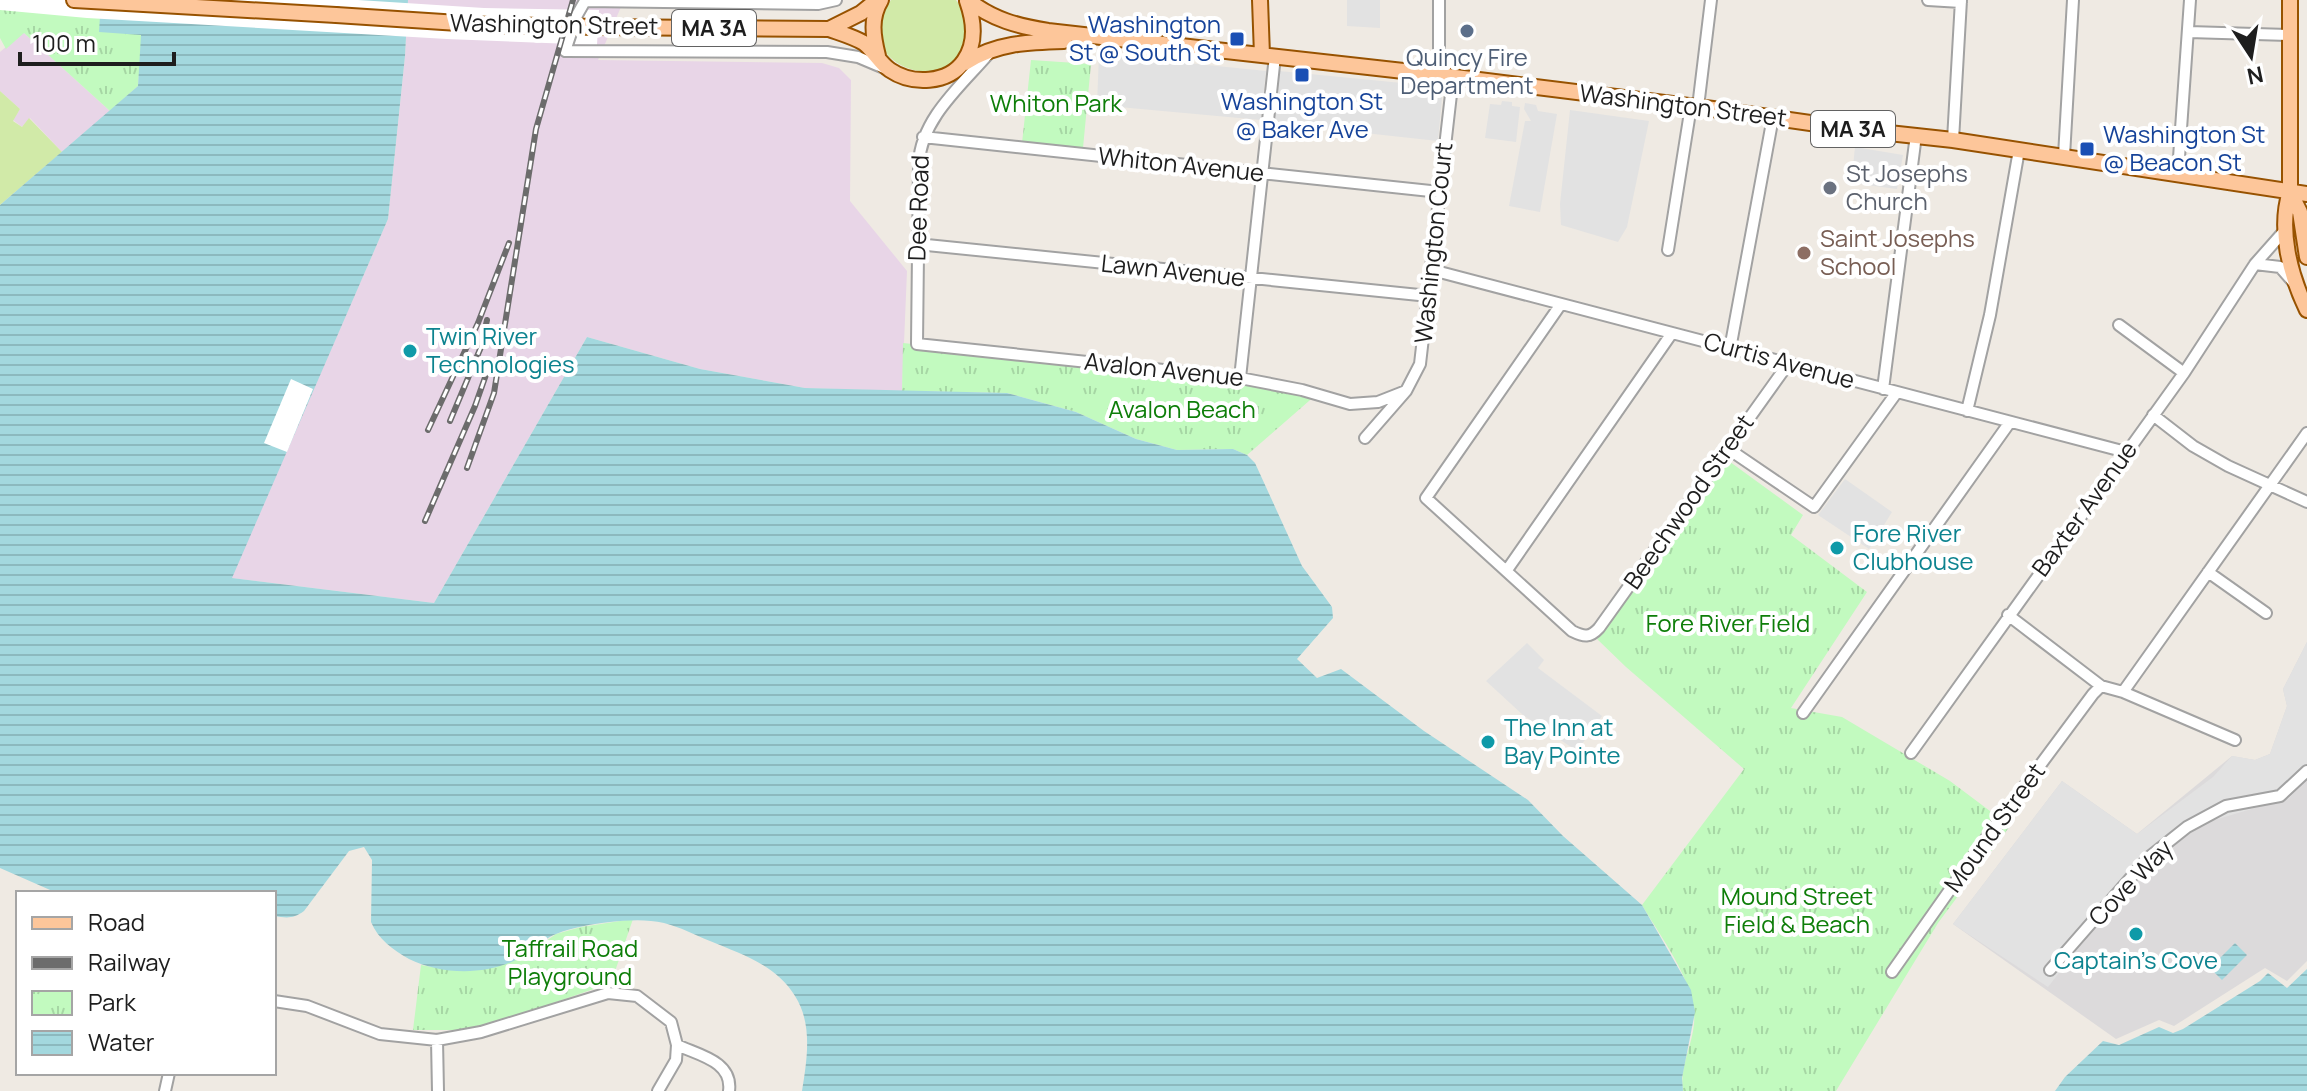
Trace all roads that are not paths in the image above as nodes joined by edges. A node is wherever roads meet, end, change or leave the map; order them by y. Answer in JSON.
{"nodes":[{"id":1,"x":74,"y":0,"type":"edge"},
{"id":2,"x":836,"y":0,"type":"edge"},
{"id":3,"x":879,"y":0,"type":"edge"},
{"id":4,"x":968,"y":0,"type":"edge"},
{"id":5,"x":1260,"y":0,"type":"edge"},
{"id":6,"x":1439,"y":0,"type":"edge"},
{"id":7,"x":1711,"y":0,"type":"edge"},
{"id":8,"x":1928,"y":0,"type":"edge"},
{"id":9,"x":2073,"y":0,"type":"edge"},
{"id":10,"x":2190,"y":0,"type":"edge"},
{"id":11,"x":2290,"y":0,"type":"edge"},
{"id":12,"x":585,"y":1,"type":"edge"},
{"id":13,"x":1961,"y":1,"type":"edge"},
{"id":14,"x":829,"y":29,"type":"junction"},
{"id":15,"x":2189,"y":32,"type":"junction"},
{"id":16,"x":2290,"y":35,"type":"junction"},
{"id":17,"x":1104,"y":39,"type":"junction"},
{"id":18,"x":994,"y":48,"type":"junction"},
{"id":19,"x":1268,"y":56,"type":"junction"},
{"id":20,"x":885,"y":65,"type":"junction"},
{"id":21,"x":960,"y":66,"type":"junction"},
{"id":22,"x":1446,"y":76,"type":"junction"},
{"id":23,"x":1694,"y":107,"type":"junction"},
{"id":24,"x":1773,"y":117,"type":"junction"},
{"id":25,"x":1916,"y":135,"type":"junction"},
{"id":26,"x":923,"y":137,"type":"junction"},
{"id":27,"x":1953,"y":140,"type":"junction"},
{"id":28,"x":2019,"y":150,"type":"junction"},
{"id":29,"x":2064,"y":156,"type":"junction"},
{"id":30,"x":2178,"y":172,"type":"junction"},
{"id":31,"x":1262,"y":173,"type":"junction"},
{"id":32,"x":1440,"y":192,"type":"junction"},
{"id":33,"x":2290,"y":192,"type":"junction"},
{"id":34,"x":2307,"y":194,"type":"edge"},
{"id":35,"x":2286,"y":229,"type":"junction"},
{"id":36,"x":917,"y":244,"type":"junction"},
{"id":37,"x":1668,"y":250,"type":"dead end"},
{"id":38,"x":2307,"y":257,"type":"edge"},
{"id":39,"x":2255,"y":264,"type":"junction"},
{"id":40,"x":1432,"y":270,"type":"junction"},
{"id":41,"x":1251,"y":279,"type":"junction"},
{"id":42,"x":2293,"y":282,"type":"junction"},
{"id":43,"x":1429,"y":296,"type":"junction"},
{"id":44,"x":1561,"y":304,"type":"junction"},
{"id":45,"x":2307,"y":310,"type":"edge"},
{"id":46,"x":2119,"y":325,"type":"dead end"},
{"id":47,"x":1672,"y":333,"type":"junction"},
{"id":48,"x":917,"y":344,"type":"joint"},
{"id":49,"x":1730,"y":349,"type":"junction"},
{"id":50,"x":1788,"y":364,"type":"junction"},
{"id":51,"x":2184,"y":373,"type":"junction"},
{"id":52,"x":1240,"y":378,"type":"junction"},
{"id":53,"x":1883,"y":389,"type":"junction"},
{"id":54,"x":1406,"y":391,"type":"junction"},
{"id":55,"x":1897,"y":392,"type":"junction"},
{"id":56,"x":1967,"y":411,"type":"junction"},
{"id":57,"x":2153,"y":415,"type":"junction"},
{"id":58,"x":2010,"y":422,"type":"junction"},
{"id":59,"x":2307,"y":433,"type":"edge"},
{"id":60,"x":1365,"y":438,"type":"dead end"},
{"id":61,"x":1727,"y":448,"type":"junction"},
{"id":62,"x":2126,"y":452,"type":"junction"},
{"id":63,"x":2270,"y":484,"type":"junction"},
{"id":64,"x":2307,"y":502,"type":"edge"},
{"id":65,"x":1507,"y":570,"type":"junction"},
{"id":66,"x":2208,"y":572,"type":"junction"},
{"id":67,"x":2266,"y":613,"type":"dead end"},
{"id":68,"x":2008,"y":615,"type":"junction"},
{"id":69,"x":2101,"y":686,"type":"junction"},
{"id":70,"x":2123,"y":692,"type":"junction"},
{"id":71,"x":1803,"y":713,"type":"dead end"},
{"id":72,"x":2235,"y":740,"type":"dead end"},
{"id":73,"x":1911,"y":753,"type":"dead end"},
{"id":74,"x":2307,"y":771,"type":"edge"},
{"id":75,"x":2050,"y":970,"type":"dead end"},
{"id":76,"x":1892,"y":972,"type":"dead end"},
{"id":77,"x":276,"y":1001,"type":"edge"},
{"id":78,"x":437,"y":1040,"type":"junction"},
{"id":79,"x":677,"y":1045,"type":"junction"},
{"id":80,"x":438,"y":1091,"type":"edge"},
{"id":81,"x":658,"y":1091,"type":"edge"},
{"id":82,"x":729,"y":1091,"type":"edge"}],
"edges":[{"from":1,"to":14,"type":"main road","name":"Washington Street","number":"MA 3A","bridge":true},
{"from":2,"to":12,"type":"street"},
{"from":3,"to":14,"type":"main road","name":"Washington Street","number":"MA 3A"},
{"from":3,"to":20,"type":"main road"},
{"from":4,"to":17,"type":"main road","name":"Washington Street","number":"MA 3A"},
{"from":4,"to":21,"type":"main road"},
{"from":5,"to":19,"type":"main road"},
{"from":6,"to":22,"type":"street","name":"Washington Court"},
{"from":7,"to":23,"type":"street"},
{"from":8,"to":13,"type":"street"},
{"from":9,"to":29,"type":"street"},
{"from":10,"to":15,"type":"street"},
{"from":11,"to":16,"type":"main road"},
{"from":12,"to":20,"type":"street"},
{"from":13,"to":27,"type":"street"},
{"from":14,"to":20,"type":"main road","name":"Washington Street","number":"MA 3A"},
{"from":15,"to":16,"type":"street"},
{"from":15,"to":30,"type":"street"},
{"from":16,"to":33,"type":"main road"},
{"from":17,"to":18,"type":"main road","name":"Washington Street","number":"MA 3A"},
{"from":17,"to":19,"type":"main road","name":"Washington Street","number":"MA 3A"},
{"from":18,"to":21,"type":"main road","name":"Washington Street","number":"MA 3A"},
{"from":18,"to":26,"type":"street","name":"Dee Road"},
{"from":19,"to":22,"type":"main road","name":"Washington Street","number":"MA 3A"},
{"from":19,"to":31,"type":"street"},
{"from":20,"to":21,"type":"main road","number":"MA 3A"},
{"from":22,"to":23,"type":"main road","name":"Washington Street","number":"MA 3A"},
{"from":22,"to":32,"type":"street","name":"Washington Court"},
{"from":23,"to":24,"type":"main road","name":"Washington Street","number":"MA 3A"},
{"from":23,"to":37,"type":"street"},
{"from":24,"to":25,"type":"main road","name":"Washington Street","number":"MA 3A"},
{"from":24,"to":49,"type":"street"},
{"from":25,"to":27,"type":"main road","name":"Washington Street","number":"MA 3A"},
{"from":25,"to":53,"type":"street"},
{"from":26,"to":31,"type":"street","name":"Whiton Avenue"},
{"from":26,"to":36,"type":"street","name":"Dee Road"},
{"from":27,"to":28,"type":"main road","name":"Washington Street","number":"MA 3A"},
{"from":28,"to":29,"type":"main road","name":"Washington Street","number":"MA 3A"},
{"from":28,"to":56,"type":"street"},
{"from":29,"to":30,"type":"main road","name":"Washington Street","number":"MA 3A"},
{"from":30,"to":33,"type":"main road","name":"Washington Street","number":"MA 3A"},
{"from":31,"to":32,"type":"street","name":"Whiton Avenue"},
{"from":31,"to":41,"type":"street"},
{"from":32,"to":40,"type":"street","name":"Washington Court"},
{"from":33,"to":34,"type":"main road","name":"Washington Street"},
{"from":33,"to":35,"type":"main road"},
{"from":33,"to":38,"type":"main road"},
{"from":35,"to":39,"type":"street","name":"Baxter Avenue"},
{"from":35,"to":42,"type":"main road"},
{"from":36,"to":41,"type":"street","name":"Lawn Avenue"},
{"from":36,"to":48,"type":"street","name":"Dee Road"},
{"from":39,"to":42,"type":"street"},
{"from":39,"to":51,"type":"street","name":"Baxter Avenue"},
{"from":40,"to":43,"type":"street","name":"Washington Court"},
{"from":40,"to":44,"type":"street","name":"Curtis Avenue"},
{"from":41,"to":43,"type":"street","name":"Lawn Avenue"},
{"from":41,"to":52,"type":"street"},
{"from":42,"to":45,"type":"main road"},
{"from":43,"to":54,"type":"street","name":"Washington Court"},
{"from":44,"to":47,"type":"street","name":"Curtis Avenue"},
{"from":44,"to":65,"type":"street"},
{"from":46,"to":51,"type":"street"},
{"from":47,"to":49,"type":"street","name":"Curtis Avenue"},
{"from":47,"to":65,"type":"street"},
{"from":48,"to":52,"type":"street","name":"Avalon Avenue"},
{"from":49,"to":50,"type":"street","name":"Curtis Avenue"},
{"from":50,"to":53,"type":"street","name":"Curtis Avenue"},
{"from":50,"to":61,"type":"street","name":"Beechwood Street"},
{"from":51,"to":57,"type":"street","name":"Baxter Avenue"},
{"from":52,"to":54,"type":"street","name":"Avalon Avenue"},
{"from":53,"to":55,"type":"street","name":"Curtis Avenue"},
{"from":54,"to":60,"type":"street","name":"Washington Court"},
{"from":55,"to":56,"type":"street","name":"Curtis Avenue"},
{"from":55,"to":61,"type":"street"},
{"from":56,"to":58,"type":"street","name":"Curtis Avenue"},
{"from":57,"to":62,"type":"street","name":"Baxter Avenue"},
{"from":57,"to":63,"type":"street"},
{"from":58,"to":62,"type":"street","name":"Curtis Avenue"},
{"from":58,"to":71,"type":"street"},
{"from":59,"to":63,"type":"street"},
{"from":61,"to":65,"type":"street","name":"Beechwood Street"},
{"from":62,"to":68,"type":"street","name":"Baxter Avenue"},
{"from":63,"to":64,"type":"street"},
{"from":63,"to":66,"type":"street"},
{"from":66,"to":67,"type":"street"},
{"from":66,"to":70,"type":"street"},
{"from":68,"to":69,"type":"street"},
{"from":68,"to":73,"type":"street","name":"Baxter Avenue"},
{"from":69,"to":70,"type":"street"},
{"from":69,"to":76,"type":"street","name":"Mound Street"},
{"from":70,"to":72,"type":"street"},
{"from":74,"to":75,"type":"street","name":"Cove Way"},
{"from":77,"to":78,"type":"street"},
{"from":78,"to":79,"type":"street"},
{"from":78,"to":80,"type":"street"},
{"from":79,"to":81,"type":"street"},
{"from":79,"to":82,"type":"street"}]}
